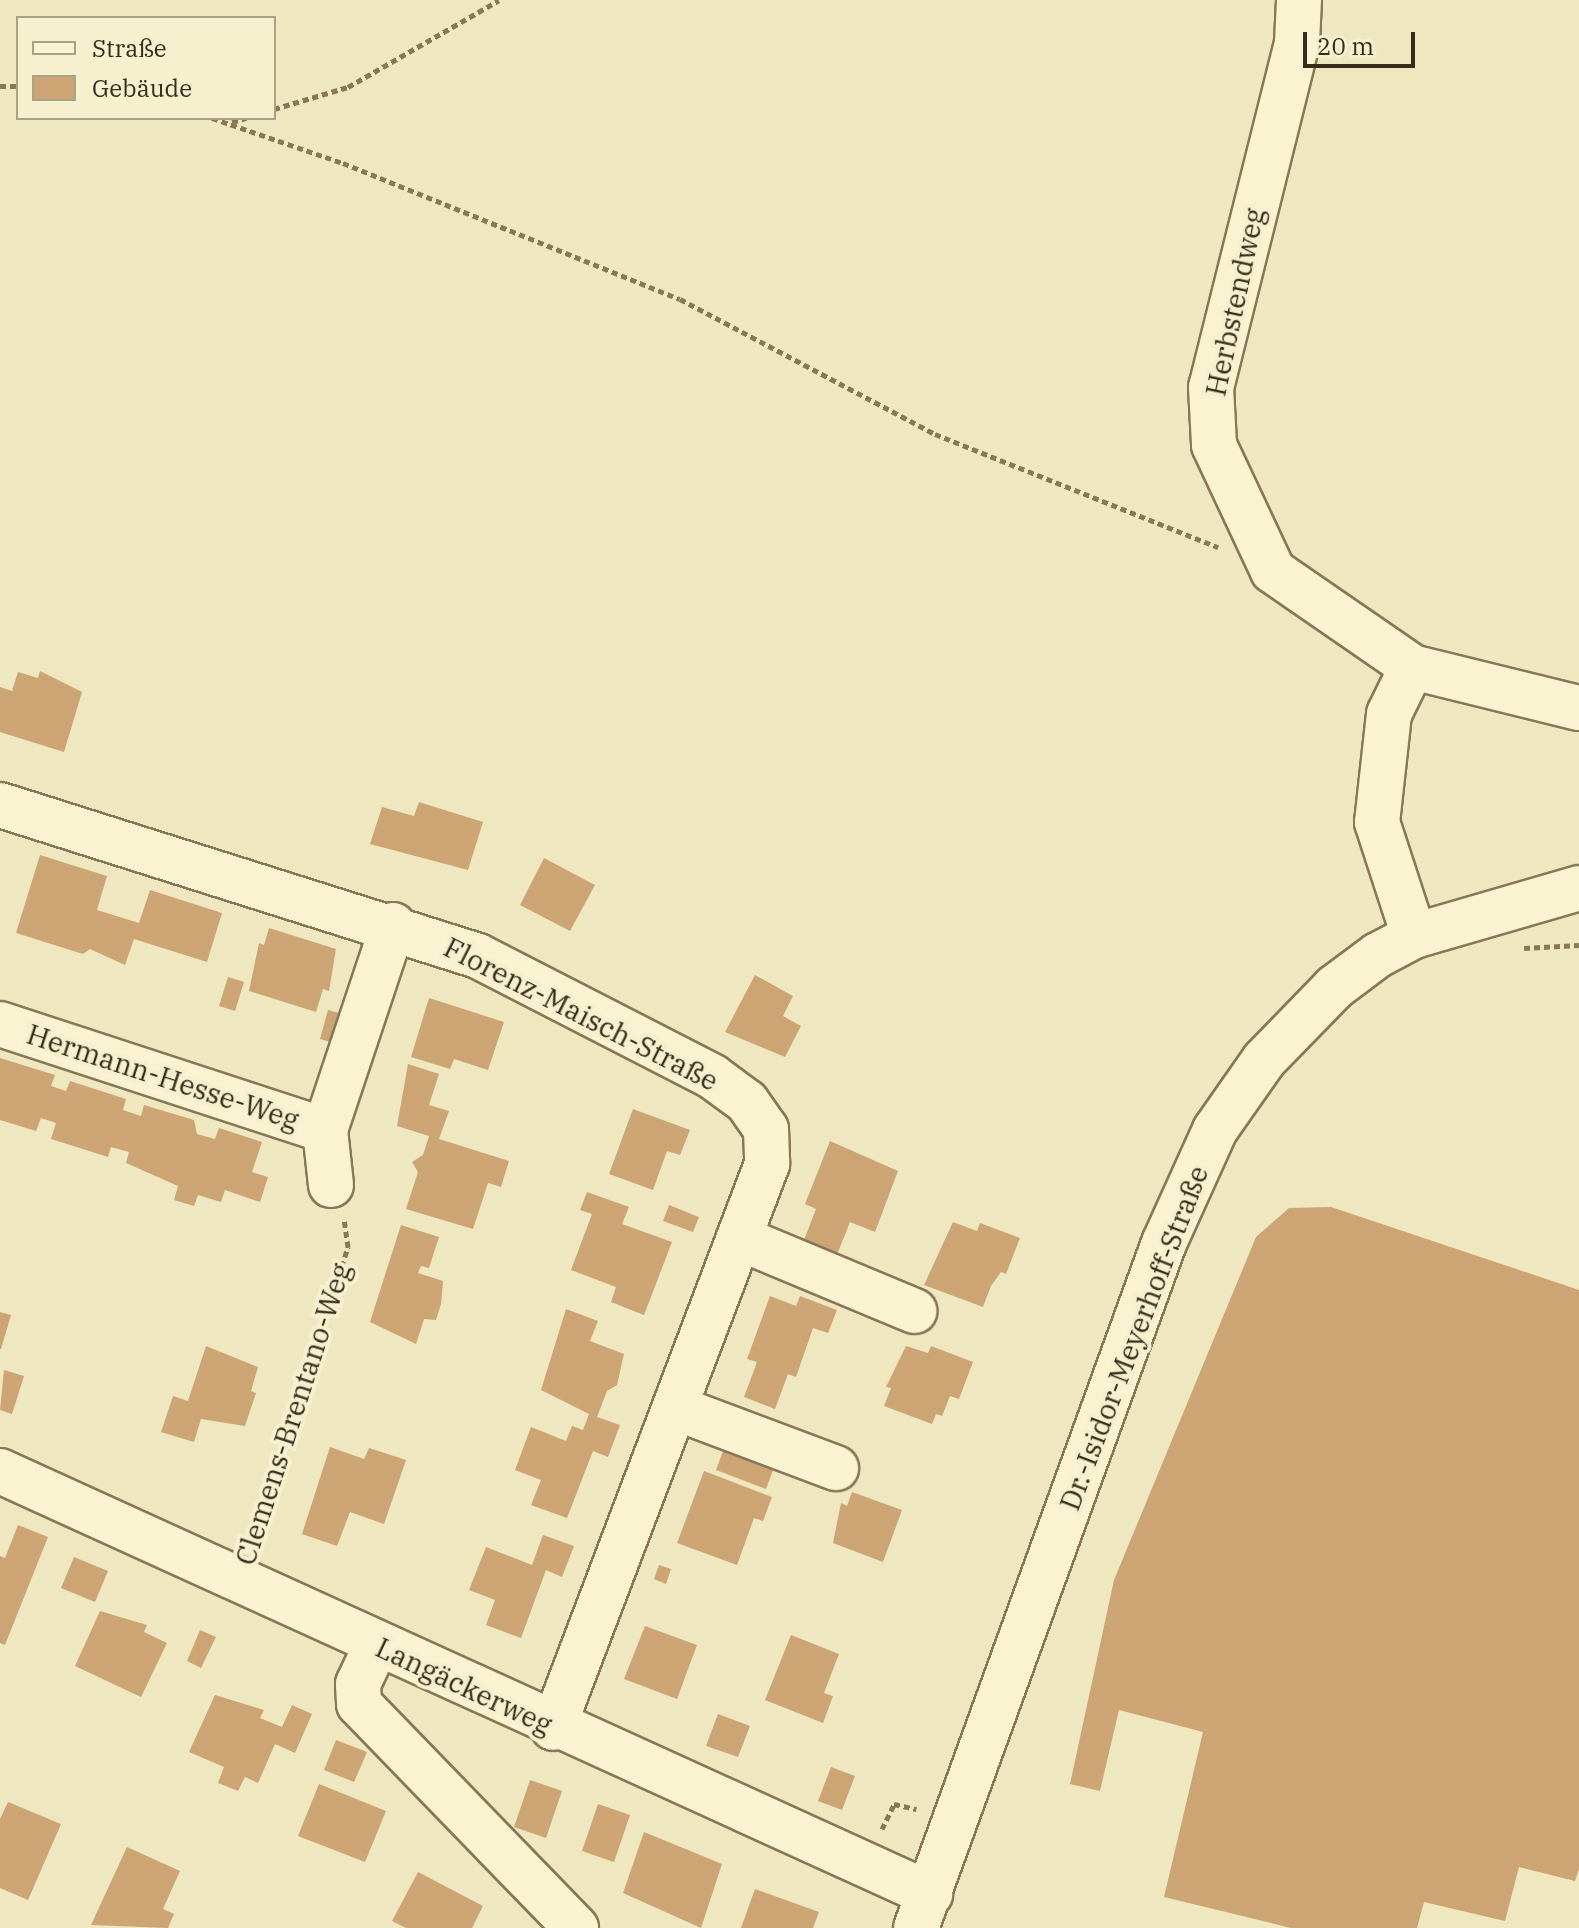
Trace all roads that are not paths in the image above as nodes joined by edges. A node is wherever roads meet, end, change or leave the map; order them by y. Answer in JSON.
{"nodes":[{"id":1,"x":1299,"y":0,"type":"edge"},
{"id":2,"x":1412,"y":667,"type":"junction"},
{"id":3,"x":1579,"y":708,"type":"edge"},
{"id":4,"x":0,"y":805,"type":"edge"},
{"id":5,"x":1579,"y":888,"type":"edge"},
{"id":6,"x":393,"y":925,"type":"junction"},
{"id":7,"x":1414,"y":936,"type":"junction"},
{"id":8,"x":0,"y":1024,"type":"edge"},
{"id":9,"x":325,"y":1130,"type":"junction"},
{"id":10,"x":331,"y":1185,"type":"road end"},
{"id":11,"x":739,"y":1238,"type":"junction"},
{"id":12,"x":914,"y":1311,"type":"dead end"},
{"id":13,"x":676,"y":1408,"type":"junction"},
{"id":14,"x":836,"y":1468,"type":"dead end"},
{"id":15,"x":0,"y":1471,"type":"edge"},
{"id":16,"x":376,"y":1646,"type":"junction"},
{"id":17,"x":553,"y":1728,"type":"junction"},
{"id":18,"x":923,"y":1911,"type":"edge"},
{"id":19,"x":576,"y":1928,"type":"edge"}],
"edges":[{"from":1,"to":2,"type":"street","name":"Herbstendweg"},
{"from":2,"to":3,"type":"street"},
{"from":2,"to":7,"type":"street"},
{"from":4,"to":6,"type":"street","name":"Florenz-Maisch-Straße"},
{"from":5,"to":7,"type":"street","name":"Dr.-Isidor-Meyerhoff-Straße"},
{"from":6,"to":9,"type":"street"},
{"from":6,"to":11,"type":"street","name":"Florenz-Maisch-Straße"},
{"from":7,"to":18,"type":"street","name":"Dr.-Isidor-Meyerhoff-Straße"},
{"from":8,"to":9,"type":"street","name":"Hermann-Hesse-Weg"},
{"from":9,"to":10,"type":"street"},
{"from":11,"to":12,"type":"street"},
{"from":11,"to":13,"type":"street","name":"Florenz-Maisch-Straße"},
{"from":13,"to":14,"type":"street"},
{"from":13,"to":17,"type":"street","name":"Florenz-Maisch-Straße"},
{"from":15,"to":16,"type":"street","name":"Langäckerweg"},
{"from":16,"to":17,"type":"street","name":"Langäckerweg"},
{"from":16,"to":19,"type":"street"},
{"from":17,"to":18,"type":"street","name":"Langäckerweg"}]}
